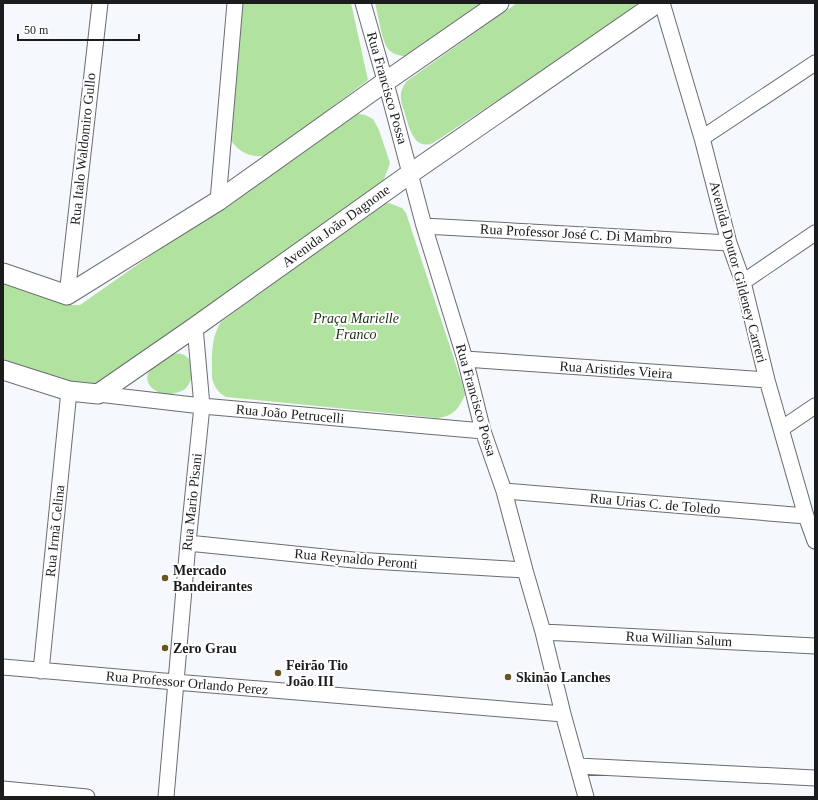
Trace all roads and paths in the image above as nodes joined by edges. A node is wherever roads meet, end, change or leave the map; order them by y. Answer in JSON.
{"nodes":[{"id":1,"x":100,"y":3,"type":"edge"},
{"id":2,"x":235,"y":3,"type":"edge"},
{"id":3,"x":363,"y":3,"type":"edge"},
{"id":4,"x":499,"y":3,"type":"edge"},
{"id":5,"x":657,"y":3,"type":"edge"},
{"id":6,"x":662,"y":3,"type":"edge"},
{"id":7,"x":815,"y":63,"type":"edge"},
{"id":8,"x":385,"y":82,"type":"junction"},
{"id":9,"x":702,"y":138,"type":"junction"},
{"id":10,"x":411,"y":173,"type":"junction"},
{"id":11,"x":218,"y":201,"type":"junction"},
{"id":12,"x":424,"y":226,"type":"junction"},
{"id":13,"x":815,"y":233,"type":"edge"},
{"id":14,"x":729,"y":243,"type":"junction"},
{"id":15,"x":3,"y":273,"type":"edge"},
{"id":16,"x":743,"y":282,"type":"junction"},
{"id":17,"x":67,"y":294,"type":"junction"},
{"id":18,"x":195,"y":327,"type":"junction"},
{"id":19,"x":465,"y":359,"type":"junction"},
{"id":20,"x":3,"y":370,"type":"edge"},
{"id":21,"x":767,"y":380,"type":"junction"},
{"id":22,"x":69,"y":391,"type":"junction"},
{"id":23,"x":98,"y":394,"type":"junction"},
{"id":24,"x":202,"y":406,"type":"junction"},
{"id":25,"x":815,"y":406,"type":"edge"},
{"id":26,"x":781,"y":429,"type":"junction"},
{"id":27,"x":483,"y":431,"type":"junction"},
{"id":28,"x":504,"y":491,"type":"junction"},
{"id":29,"x":806,"y":516,"type":"junction"},
{"id":30,"x":815,"y":541,"type":"edge"},
{"id":31,"x":188,"y":543,"type":"junction"},
{"id":32,"x":525,"y":570,"type":"junction"},
{"id":33,"x":543,"y":632,"type":"junction"},
{"id":34,"x":815,"y":646,"type":"edge"},
{"id":35,"x":3,"y":667,"type":"edge"},
{"id":36,"x":42,"y":671,"type":"junction"},
{"id":37,"x":175,"y":682,"type":"junction"},
{"id":38,"x":563,"y":714,"type":"junction"},
{"id":39,"x":578,"y":766,"type":"junction"},
{"id":40,"x":815,"y":778,"type":"edge"},
{"id":41,"x":3,"y":789,"type":"edge"},
{"id":42,"x":87,"y":797,"type":"edge"},
{"id":43,"x":166,"y":797,"type":"edge"},
{"id":44,"x":586,"y":797,"type":"edge"}],
"edges":[{"from":1,"to":17,"type":"street","name":"Rua Italo Waldomiro Gullo"},
{"from":2,"to":11,"type":"street"},
{"from":3,"to":8,"type":"street","name":"Rua Francisco Possa"},
{"from":4,"to":8,"type":"street"},
{"from":5,"to":10,"type":"street","name":"Avenida João Dagnone"},
{"from":6,"to":9,"type":"street","name":"Avenida Doutor Gildeney Carreri"},
{"from":7,"to":9,"type":"street"},
{"from":8,"to":10,"type":"street","name":"Rua Francisco Possa"},
{"from":8,"to":11,"type":"street"},
{"from":9,"to":14,"type":"street","name":"Avenida Doutor Gildeney Carreri"},
{"from":10,"to":12,"type":"street","name":"Rua Francisco Possa"},
{"from":10,"to":18,"type":"street","name":"Avenida João Dagnone"},
{"from":11,"to":17,"type":"street"},
{"from":12,"to":14,"type":"street","name":"Rua Professor José C. Di Mambro"},
{"from":12,"to":19,"type":"street","name":"Rua Francisco Possa"},
{"from":13,"to":16,"type":"street"},
{"from":14,"to":16,"type":"street","name":"Avenida Doutor Gildeney Carreri"},
{"from":15,"to":17,"type":"street"},
{"from":16,"to":21,"type":"street","name":"Avenida Doutor Gildeney Carreri"},
{"from":18,"to":23,"type":"street","name":"Avenida João Dagnone"},
{"from":18,"to":24,"type":"street","name":"Rua Mario Pisani"},
{"from":19,"to":21,"type":"street","name":"Rua Aristides Vieira"},
{"from":19,"to":27,"type":"street","name":"Rua Francisco Possa"},
{"from":20,"to":22,"type":"street"},
{"from":21,"to":26,"type":"street","name":"Avenida Doutor Gildeney Carreri"},
{"from":22,"to":23,"type":"street"},
{"from":22,"to":36,"type":"street","name":"Rua Irmã Celina"},
{"from":23,"to":24,"type":"street","name":"Rua João Petrucelli"},
{"from":24,"to":27,"type":"street","name":"Rua João Petrucelli"},
{"from":24,"to":31,"type":"street","name":"Rua Mario Pisani"},
{"from":25,"to":26,"type":"street"},
{"from":26,"to":29,"type":"street","name":"Avenida Doutor Gildeney Carreri"},
{"from":27,"to":28,"type":"street","name":"Rua Francisco Possa"},
{"from":28,"to":29,"type":"street","name":"Rua Urias C. de Toledo"},
{"from":28,"to":32,"type":"street","name":"Rua Francisco Possa"},
{"from":29,"to":30,"type":"street","name":"Avenida Doutor Gildeney Carreri"},
{"from":31,"to":32,"type":"street","name":"Rua Reynaldo Peronti"},
{"from":31,"to":37,"type":"street","name":"Rua Mario Pisani"},
{"from":32,"to":33,"type":"street","name":"Rua Francisco Possa"},
{"from":33,"to":34,"type":"street","name":"Rua Willian Salum"},
{"from":33,"to":38,"type":"street","name":"Rua Francisco Possa"},
{"from":35,"to":36,"type":"street","name":"Rua Professor Orlando Perez"},
{"from":36,"to":37,"type":"street","name":"Rua Professor Orlando Perez"},
{"from":37,"to":38,"type":"street","name":"Rua Professor Orlando Perez"},
{"from":37,"to":43,"type":"street","name":"Rua Mario Pisani"},
{"from":38,"to":39,"type":"street","name":"Rua Francisco Possa"},
{"from":39,"to":40,"type":"street"},
{"from":39,"to":44,"type":"street","name":"Rua Francisco Possa"},
{"from":41,"to":42,"type":"street"}]}
